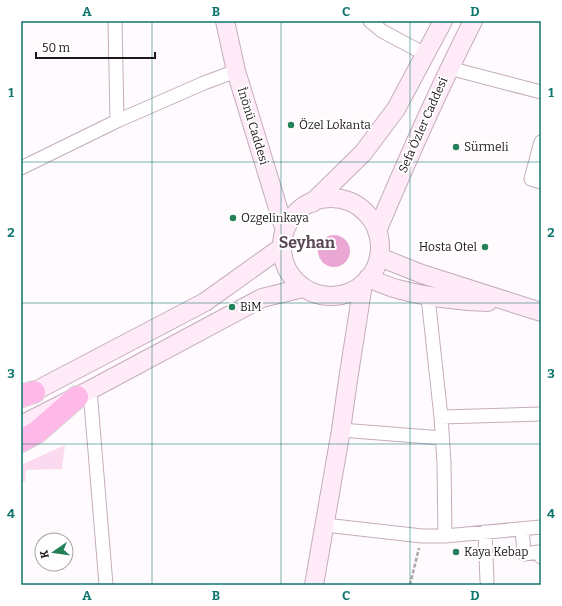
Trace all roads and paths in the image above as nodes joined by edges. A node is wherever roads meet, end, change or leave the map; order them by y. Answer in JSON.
{"nodes":[{"id":1,"x":115,"y":21,"type":"edge"},
{"id":2,"x":225,"y":21,"type":"edge"},
{"id":3,"x":370,"y":21,"type":"edge"},
{"id":4,"x":443,"y":21,"type":"edge"},
{"id":5,"x":473,"y":21,"type":"edge"},
{"id":6,"x":425,"y":54,"type":"junction"},
{"id":7,"x":449,"y":68,"type":"junction"},
{"id":8,"x":236,"y":71,"type":"junction"},
{"id":9,"x":541,"y":92,"type":"edge"},
{"id":10,"x":117,"y":121,"type":"junction"},
{"id":11,"x":541,"y":142,"type":"edge"},
{"id":12,"x":21,"y":168,"type":"edge"},
{"id":13,"x":541,"y":182,"type":"edge"},
{"id":14,"x":312,"y":203,"type":"junction"},
{"id":15,"x":377,"y":231,"type":"junction"},
{"id":16,"x":283,"y":239,"type":"junction"},
{"id":17,"x":379,"y":257,"type":"junction"},
{"id":18,"x":365,"y":281,"type":"junction"},
{"id":19,"x":303,"y":288,"type":"junction"},
{"id":20,"x":428,"y":297,"type":"junction"},
{"id":21,"x":509,"y":302,"type":"junction"},
{"id":22,"x":541,"y":312,"type":"edge"},
{"id":23,"x":83,"y":393,"type":"junction"},
{"id":24,"x":25,"y":396,"type":"edge"},
{"id":25,"x":541,"y":414,"type":"edge"},
{"id":26,"x":441,"y":417,"type":"junction"},
{"id":27,"x":21,"y":425,"type":"edge"},
{"id":28,"x":341,"y":430,"type":"junction"},
{"id":29,"x":442,"y":438,"type":"junction"},
{"id":30,"x":21,"y":441,"type":"edge"},
{"id":31,"x":325,"y":525,"type":"junction"},
{"id":32,"x":541,"y":527,"type":"edge"},
{"id":33,"x":522,"y":529,"type":"junction"},
{"id":34,"x":485,"y":532,"type":"junction"},
{"id":35,"x":422,"y":536,"type":"junction"},
{"id":36,"x":445,"y":536,"type":"junction"},
{"id":37,"x":541,"y":557,"type":"edge"},
{"id":38,"x":487,"y":581,"type":"dead end"},
{"id":39,"x":106,"y":585,"type":"edge"},
{"id":40,"x":314,"y":585,"type":"edge"},
{"id":41,"x":410,"y":585,"type":"edge"}],
"edges":[{"from":1,"to":10,"type":"street"},
{"from":2,"to":8,"type":"main road","name":"İnönü Caddesi"},
{"from":3,"to":6,"type":"street"},
{"from":4,"to":6,"type":"main road"},
{"from":5,"to":7,"type":"main road","name":"Sefa Özler Caddesi"},
{"from":6,"to":14,"type":"main road"},
{"from":7,"to":9,"type":"street"},
{"from":7,"to":15,"type":"main road","name":"Sefa Özler Caddesi"},
{"from":8,"to":10,"type":"street"},
{"from":8,"to":16,"type":"main road","name":"İnönü Caddesi"},
{"from":10,"to":12,"type":"street"},
{"from":11,"to":13,"type":"street"},
{"from":14,"to":15,"type":"main road"},
{"from":14,"to":16,"type":"main road"},
{"from":15,"to":17,"type":"main road"},
{"from":16,"to":19,"type":"main road"},
{"from":16,"to":24,"type":"main road"},
{"from":17,"to":18,"type":"main road"},
{"from":17,"to":21,"type":"main road"},
{"from":18,"to":19,"type":"main road"},
{"from":18,"to":20,"type":"main road"},
{"from":18,"to":28,"type":"main road"},
{"from":19,"to":23,"type":"main road"},
{"from":20,"to":21,"type":"main road"},
{"from":20,"to":26,"type":"street"},
{"from":21,"to":22,"type":"main road"},
{"from":23,"to":27,"type":"main road"},
{"from":23,"to":30,"type":"highway"},
{"from":23,"to":39,"type":"street"},
{"from":25,"to":26,"type":"street"},
{"from":26,"to":29,"type":"street"},
{"from":28,"to":29,"type":"street"},
{"from":28,"to":31,"type":"main road"},
{"from":29,"to":36,"type":"street"},
{"from":31,"to":35,"type":"street"},
{"from":31,"to":40,"type":"main road"},
{"from":32,"to":33,"type":"street"},
{"from":33,"to":34,"type":"street"},
{"from":33,"to":37,"type":"street"},
{"from":34,"to":36,"type":"street"},
{"from":34,"to":38,"type":"street"},
{"from":35,"to":36,"type":"street"},
{"from":35,"to":41,"type":"path"}]}
